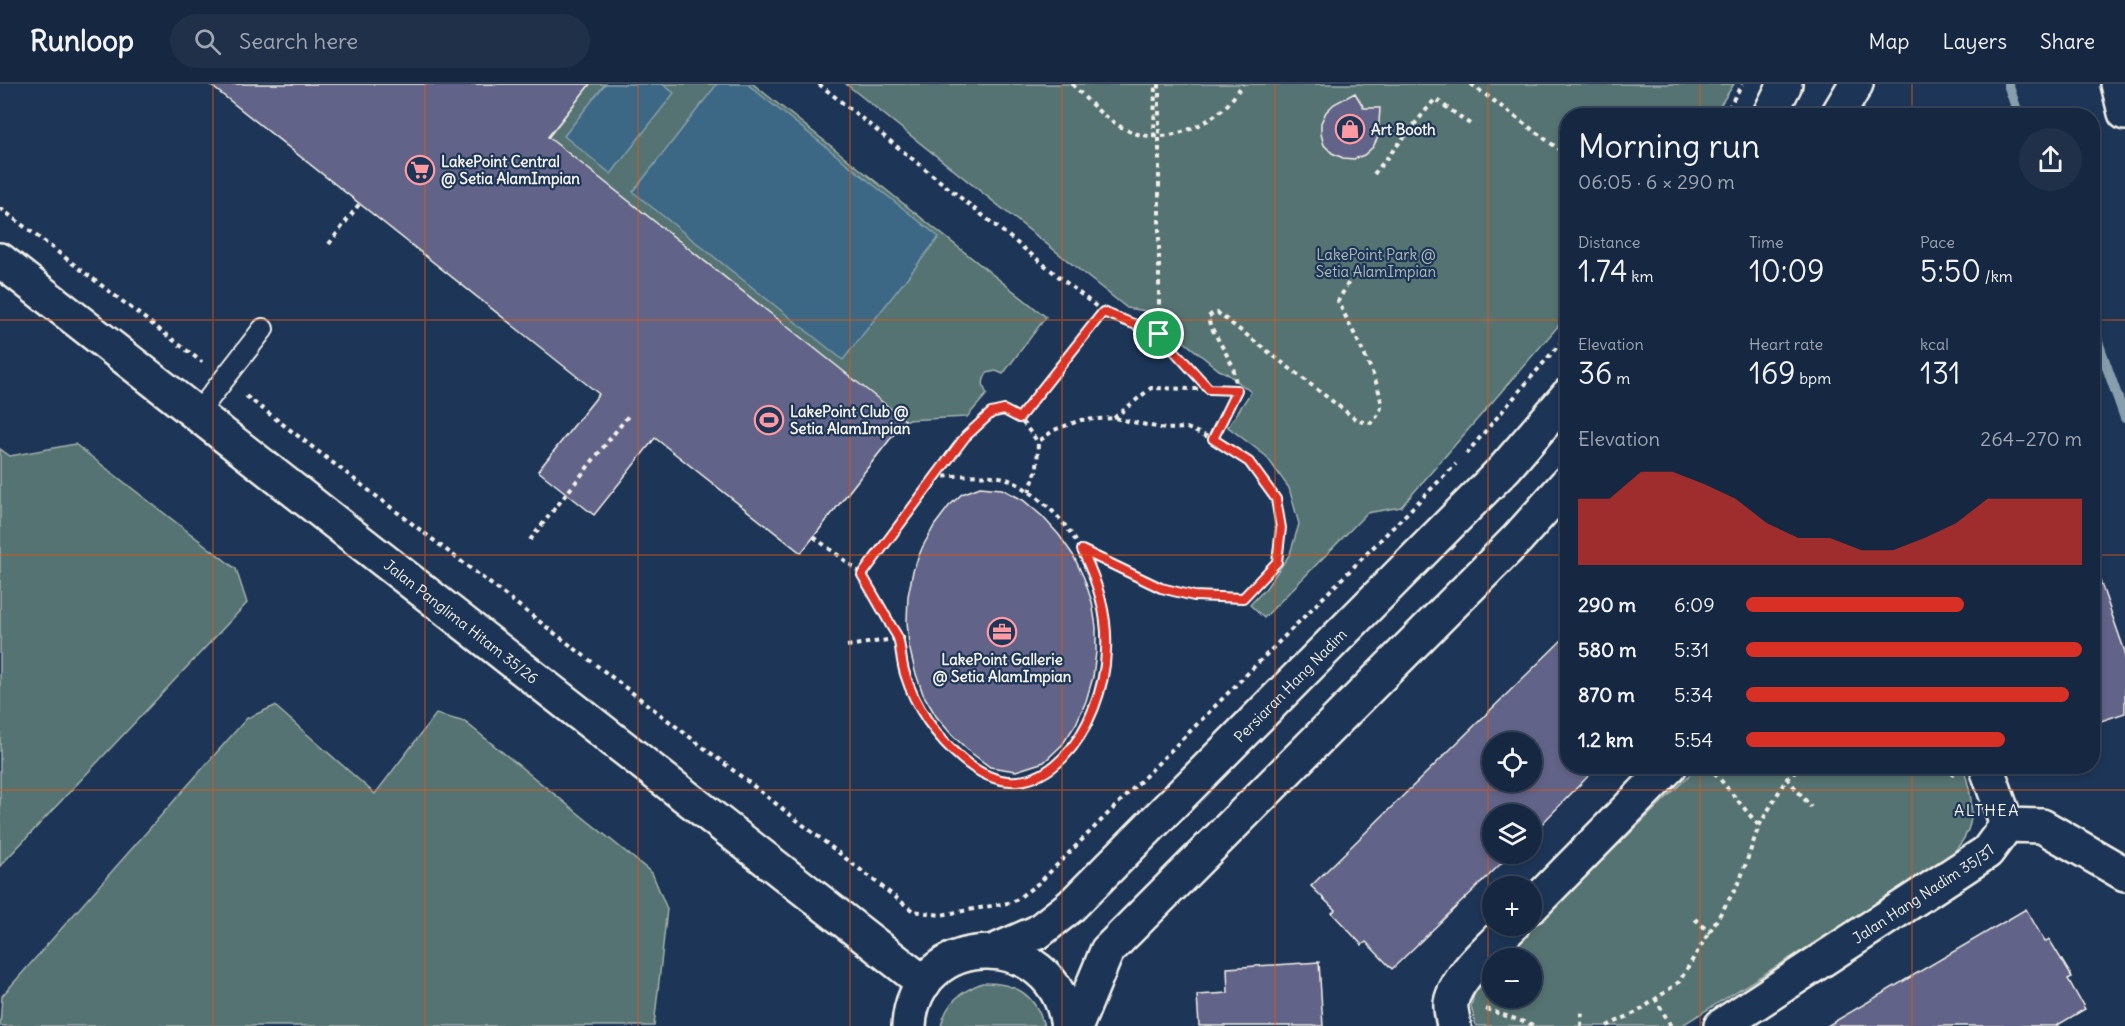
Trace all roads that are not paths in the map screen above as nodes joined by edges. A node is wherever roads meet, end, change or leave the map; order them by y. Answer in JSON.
{"nodes":[{"id":1,"x":1785,"y":84,"type":"edge"},
{"id":2,"x":1856,"y":84,"type":"edge"},
{"id":3,"x":2118,"y":84,"type":"edge"},
{"id":4,"x":1773,"y":108,"type":"edge"},
{"id":5,"x":1842,"y":108,"type":"edge"},
{"id":6,"x":2125,"y":113,"type":"edge"},
{"id":7,"x":0,"y":260,"type":"edge"},
{"id":8,"x":263,"y":329,"type":"dead end"},
{"id":9,"x":1560,"y":404,"type":"edge"},
{"id":10,"x":197,"y":414,"type":"junction"},
{"id":11,"x":1560,"y":491,"type":"edge"},
{"id":12,"x":1662,"y":774,"type":"edge"},
{"id":13,"x":1975,"y":774,"type":"edge"},
{"id":14,"x":2007,"y":825,"type":"junction"},
{"id":15,"x":2125,"y":874,"type":"edge"},
{"id":16,"x":1542,"y":896,"type":"edge"},
{"id":17,"x":1502,"y":936,"type":"edge"},
{"id":18,"x":995,"y":951,"type":"junction"},
{"id":19,"x":924,"y":983,"type":"junction"},
{"id":20,"x":1465,"y":1016,"type":"edge"},
{"id":21,"x":909,"y":1026,"type":"edge"},
{"id":22,"x":1068,"y":1026,"type":"edge"},
{"id":23,"x":1076,"y":1026,"type":"edge"},
{"id":24,"x":1721,"y":1026,"type":"edge"}],
"edges":[{"from":1,"to":4,"type":"street"},
{"from":2,"to":5,"type":"street"},
{"from":3,"to":6,"type":"street"},
{"from":7,"to":10,"type":"street","name":"Jalan Panglima Hitam 35/26"},
{"from":8,"to":10,"type":"lane"},
{"from":9,"to":18,"type":"street","name":"Persiaran Hang Nadim"},
{"from":10,"to":19,"type":"street","name":"Jalan Panglima Hitam 35/26"},
{"from":11,"to":23,"type":"street"},
{"from":12,"to":16,"type":"street"},
{"from":13,"to":14,"type":"street"},
{"from":14,"to":15,"type":"street"},
{"from":14,"to":24,"type":"street","name":"Jalan Hang Nadim 35/37"},
{"from":17,"to":20,"type":"street"},
{"from":18,"to":19,"type":"street"},
{"from":18,"to":22,"type":"street"},
{"from":19,"to":21,"type":"street"}]}
